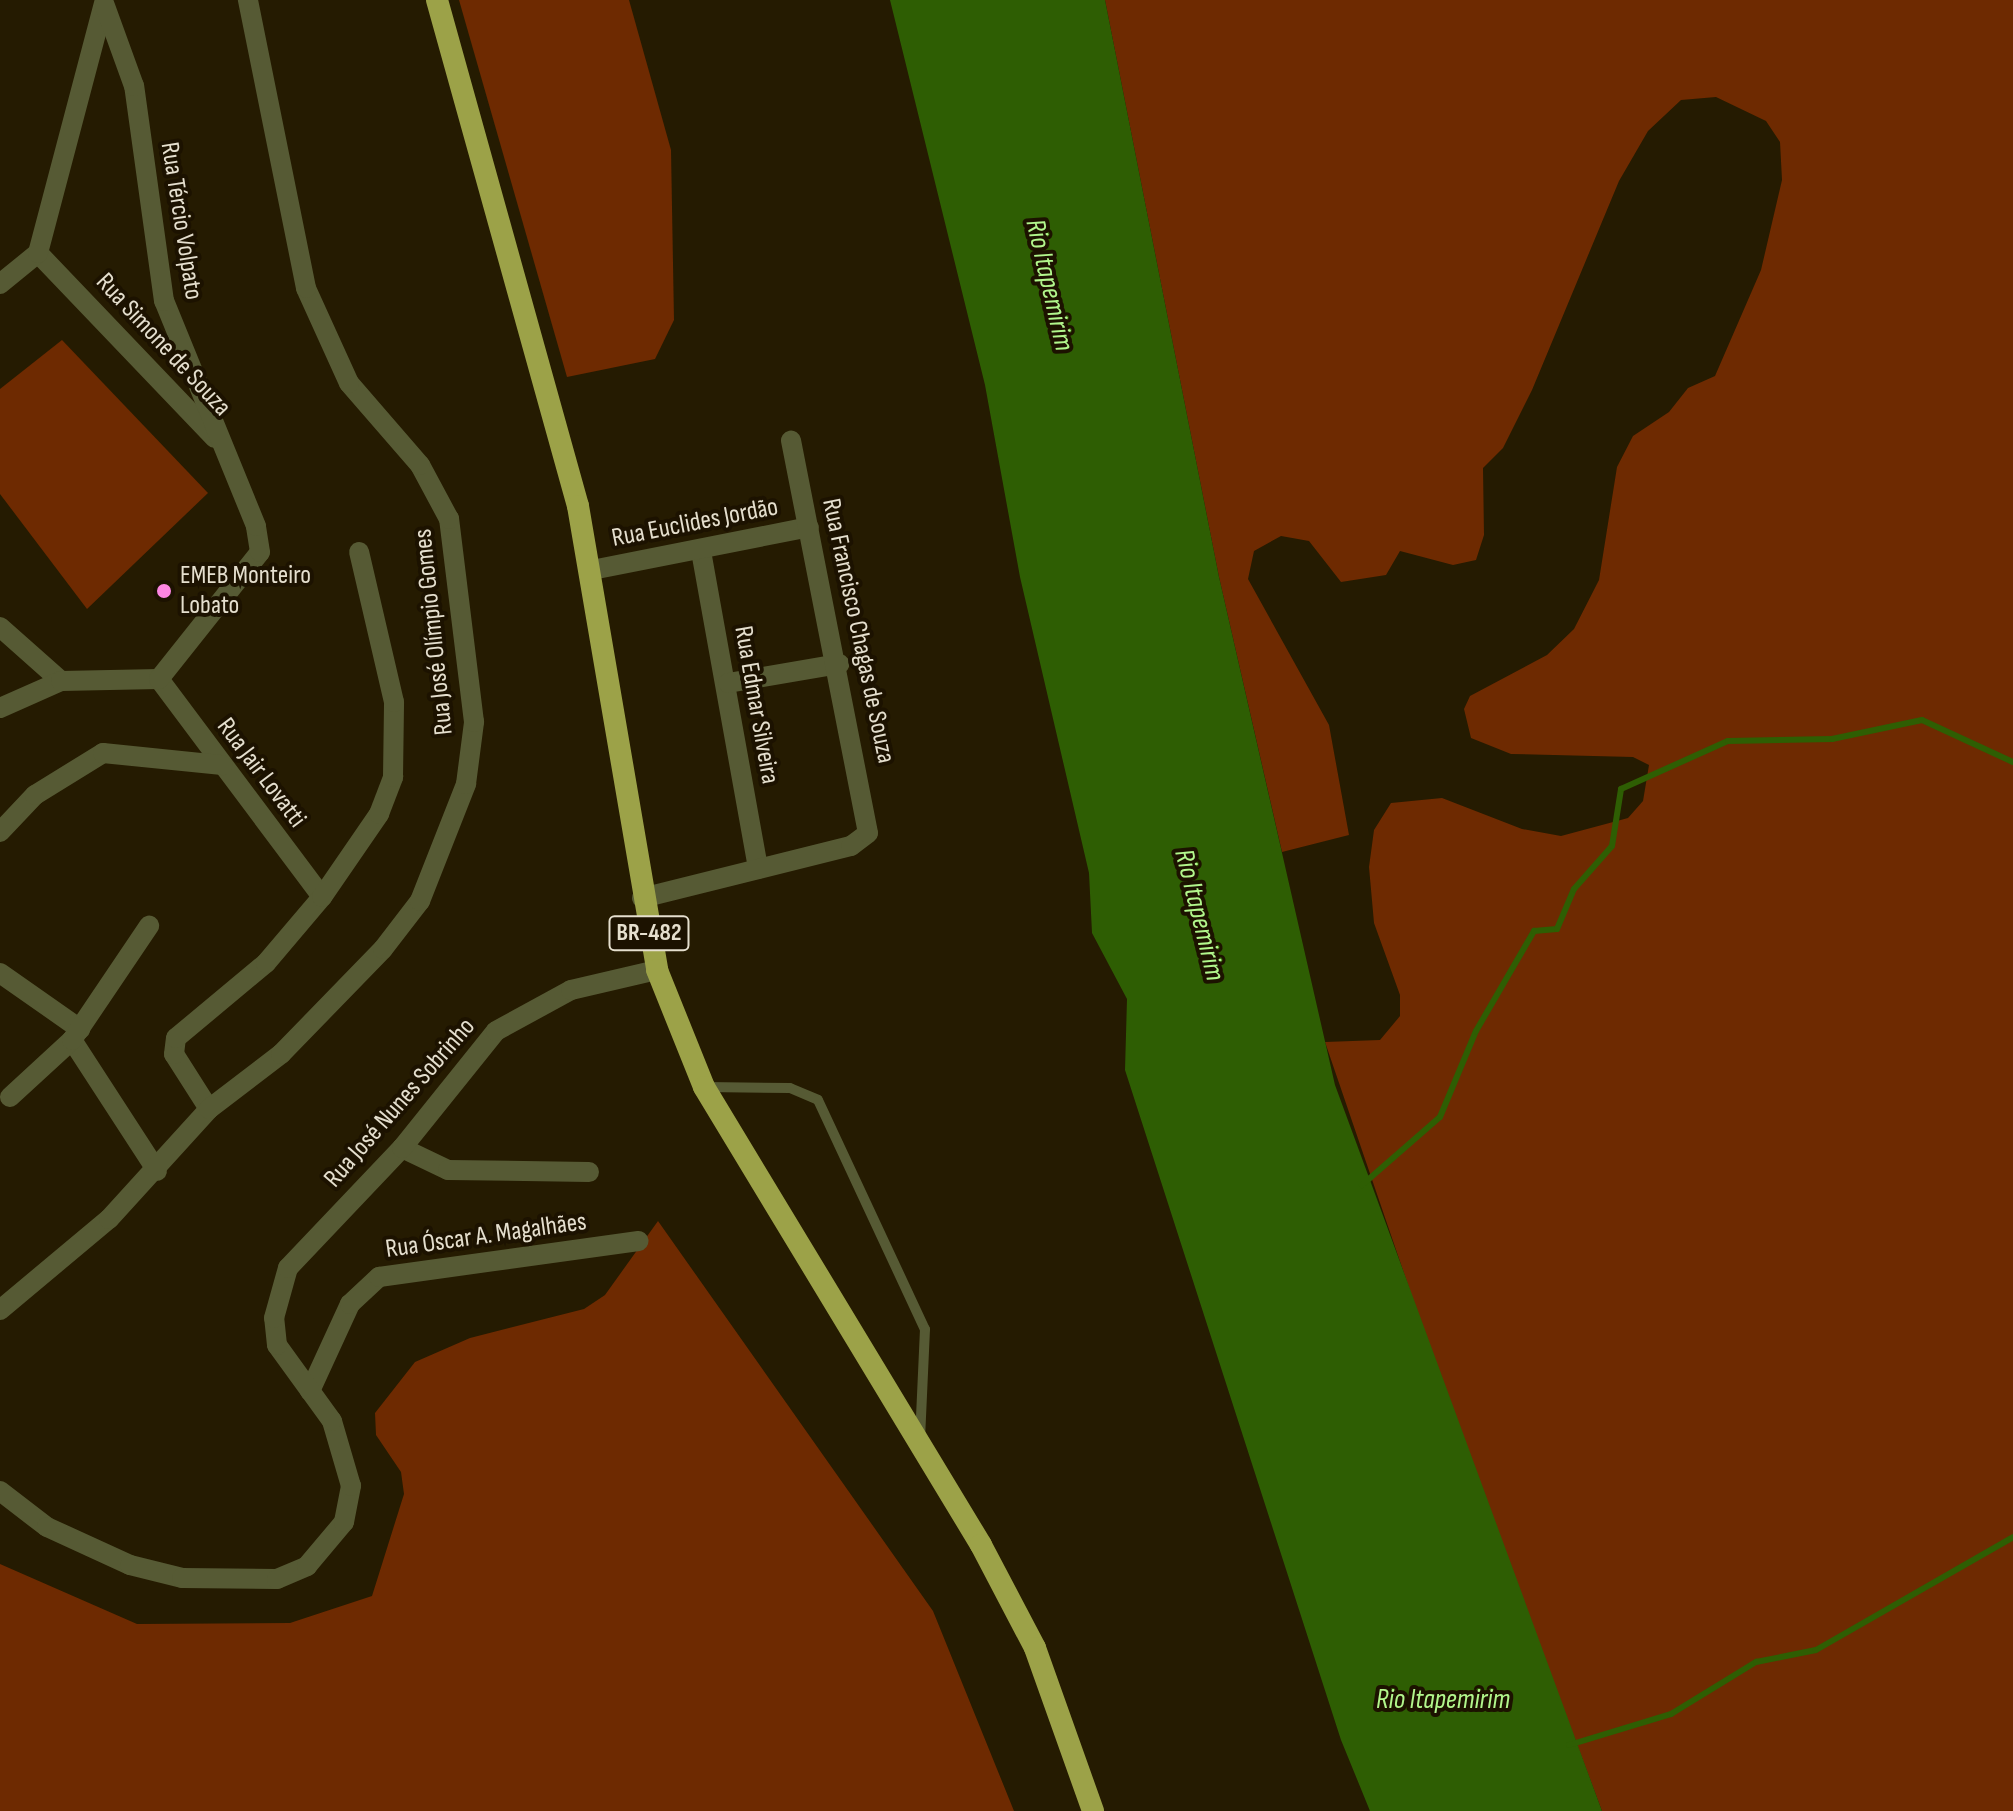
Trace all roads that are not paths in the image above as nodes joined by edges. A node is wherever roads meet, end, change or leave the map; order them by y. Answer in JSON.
{"nodes":[{"id":1,"x":248,"y":0,"type":"edge"},
{"id":2,"x":437,"y":0,"type":"edge"},
{"id":3,"x":104,"y":3,"type":"edge"},
{"id":4,"x":38,"y":253,"type":"junction"},
{"id":5,"x":0,"y":284,"type":"edge"},
{"id":6,"x":218,"y":440,"type":"junction"},
{"id":7,"x":791,"y":440,"type":"dead end"},
{"id":8,"x":809,"y":527,"type":"junction"},
{"id":9,"x":701,"y":551,"type":"junction"},
{"id":10,"x":359,"y":552,"type":"dead end"},
{"id":11,"x":592,"y":570,"type":"junction"},
{"id":12,"x":0,"y":627,"type":"edge"},
{"id":13,"x":839,"y":664,"type":"junction"},
{"id":14,"x":159,"y":679,"type":"junction"},
{"id":15,"x":61,"y":681,"type":"junction"},
{"id":16,"x":728,"y":683,"type":"junction"},
{"id":17,"x":1,"y":705,"type":"edge"},
{"id":18,"x":222,"y":765,"type":"junction"},
{"id":19,"x":0,"y":832,"type":"edge"},
{"id":20,"x":758,"y":869,"type":"junction"},
{"id":21,"x":322,"y":897,"type":"junction"},
{"id":22,"x":642,"y":898,"type":"junction"},
{"id":23,"x":149,"y":926,"type":"dead end"},
{"id":24,"x":657,"y":970,"type":"junction"},
{"id":25,"x":0,"y":973,"type":"edge"},
{"id":26,"x":76,"y":1034,"type":"junction"},
{"id":27,"x":704,"y":1087,"type":"junction"},
{"id":28,"x":10,"y":1097,"type":"dead end"},
{"id":29,"x":209,"y":1109,"type":"junction"},
{"id":30,"x":402,"y":1148,"type":"junction"},
{"id":31,"x":157,"y":1171,"type":"junction"},
{"id":32,"x":589,"y":1172,"type":"dead end"},
{"id":33,"x":639,"y":1241,"type":"dead end"},
{"id":34,"x":0,"y":1310,"type":"edge"},
{"id":35,"x":310,"y":1391,"type":"junction"},
{"id":36,"x":919,"y":1448,"type":"junction"},
{"id":37,"x":0,"y":1491,"type":"edge"},
{"id":38,"x":1093,"y":1811,"type":"edge"}],
"edges":[{"from":1,"to":29,"type":"street","name":"Rua José Olímpio Gomes"},
{"from":2,"to":11,"type":"highway","number":"BR-482"},
{"from":3,"to":4,"type":"street"},
{"from":3,"to":6,"type":"street","name":"Rua Tércio Volpato"},
{"from":4,"to":5,"type":"street"},
{"from":4,"to":6,"type":"street","name":"Rua Simone de Souza"},
{"from":6,"to":14,"type":"street","name":"Rua Simone de Souza"},
{"from":7,"to":8,"type":"street","name":"Rua Francisco Chagas de Souza"},
{"from":8,"to":9,"type":"street","name":"Rua Euclides Jordão"},
{"from":8,"to":13,"type":"street","name":"Rua Francisco Chagas de Souza"},
{"from":9,"to":11,"type":"street","name":"Rua Euclides Jordão"},
{"from":9,"to":16,"type":"street","name":"Rua Edmar Silveira"},
{"from":10,"to":21,"type":"street"},
{"from":11,"to":22,"type":"highway","number":"BR-482"},
{"from":12,"to":15,"type":"street"},
{"from":13,"to":16,"type":"street"},
{"from":13,"to":20,"type":"street","name":"Rua Francisco Chagas de Souza"},
{"from":14,"to":15,"type":"street"},
{"from":14,"to":18,"type":"street","name":"Rua Jair Lovatti"},
{"from":15,"to":17,"type":"street"},
{"from":16,"to":20,"type":"street","name":"Rua Edmar Silveira"},
{"from":18,"to":19,"type":"street"},
{"from":18,"to":21,"type":"street","name":"Rua Jair Lovatti"},
{"from":20,"to":22,"type":"street"},
{"from":21,"to":29,"type":"street"},
{"from":22,"to":24,"type":"highway","number":"BR-482"},
{"from":23,"to":26,"type":"street"},
{"from":24,"to":27,"type":"highway","number":"BR-482"},
{"from":24,"to":30,"type":"street","name":"Rua José Nunes Sobrinho"},
{"from":25,"to":26,"type":"street"},
{"from":26,"to":28,"type":"street"},
{"from":26,"to":31,"type":"street"},
{"from":27,"to":36,"type":"highway","number":"BR-482"},
{"from":27,"to":36,"type":"lane"},
{"from":29,"to":31,"type":"street","name":"Rua José Olímpio Gomes"},
{"from":30,"to":32,"type":"street"},
{"from":30,"to":35,"type":"street","name":"Rua José Nunes Sobrinho"},
{"from":31,"to":34,"type":"street","name":"Rua José Olímpio Gomes"},
{"from":33,"to":35,"type":"street","name":"Rua Óscar A. Magalhães"},
{"from":35,"to":37,"type":"street","name":"Rua José Nunes Sobrinho"},
{"from":36,"to":38,"type":"highway","number":"BR-482"}]}
